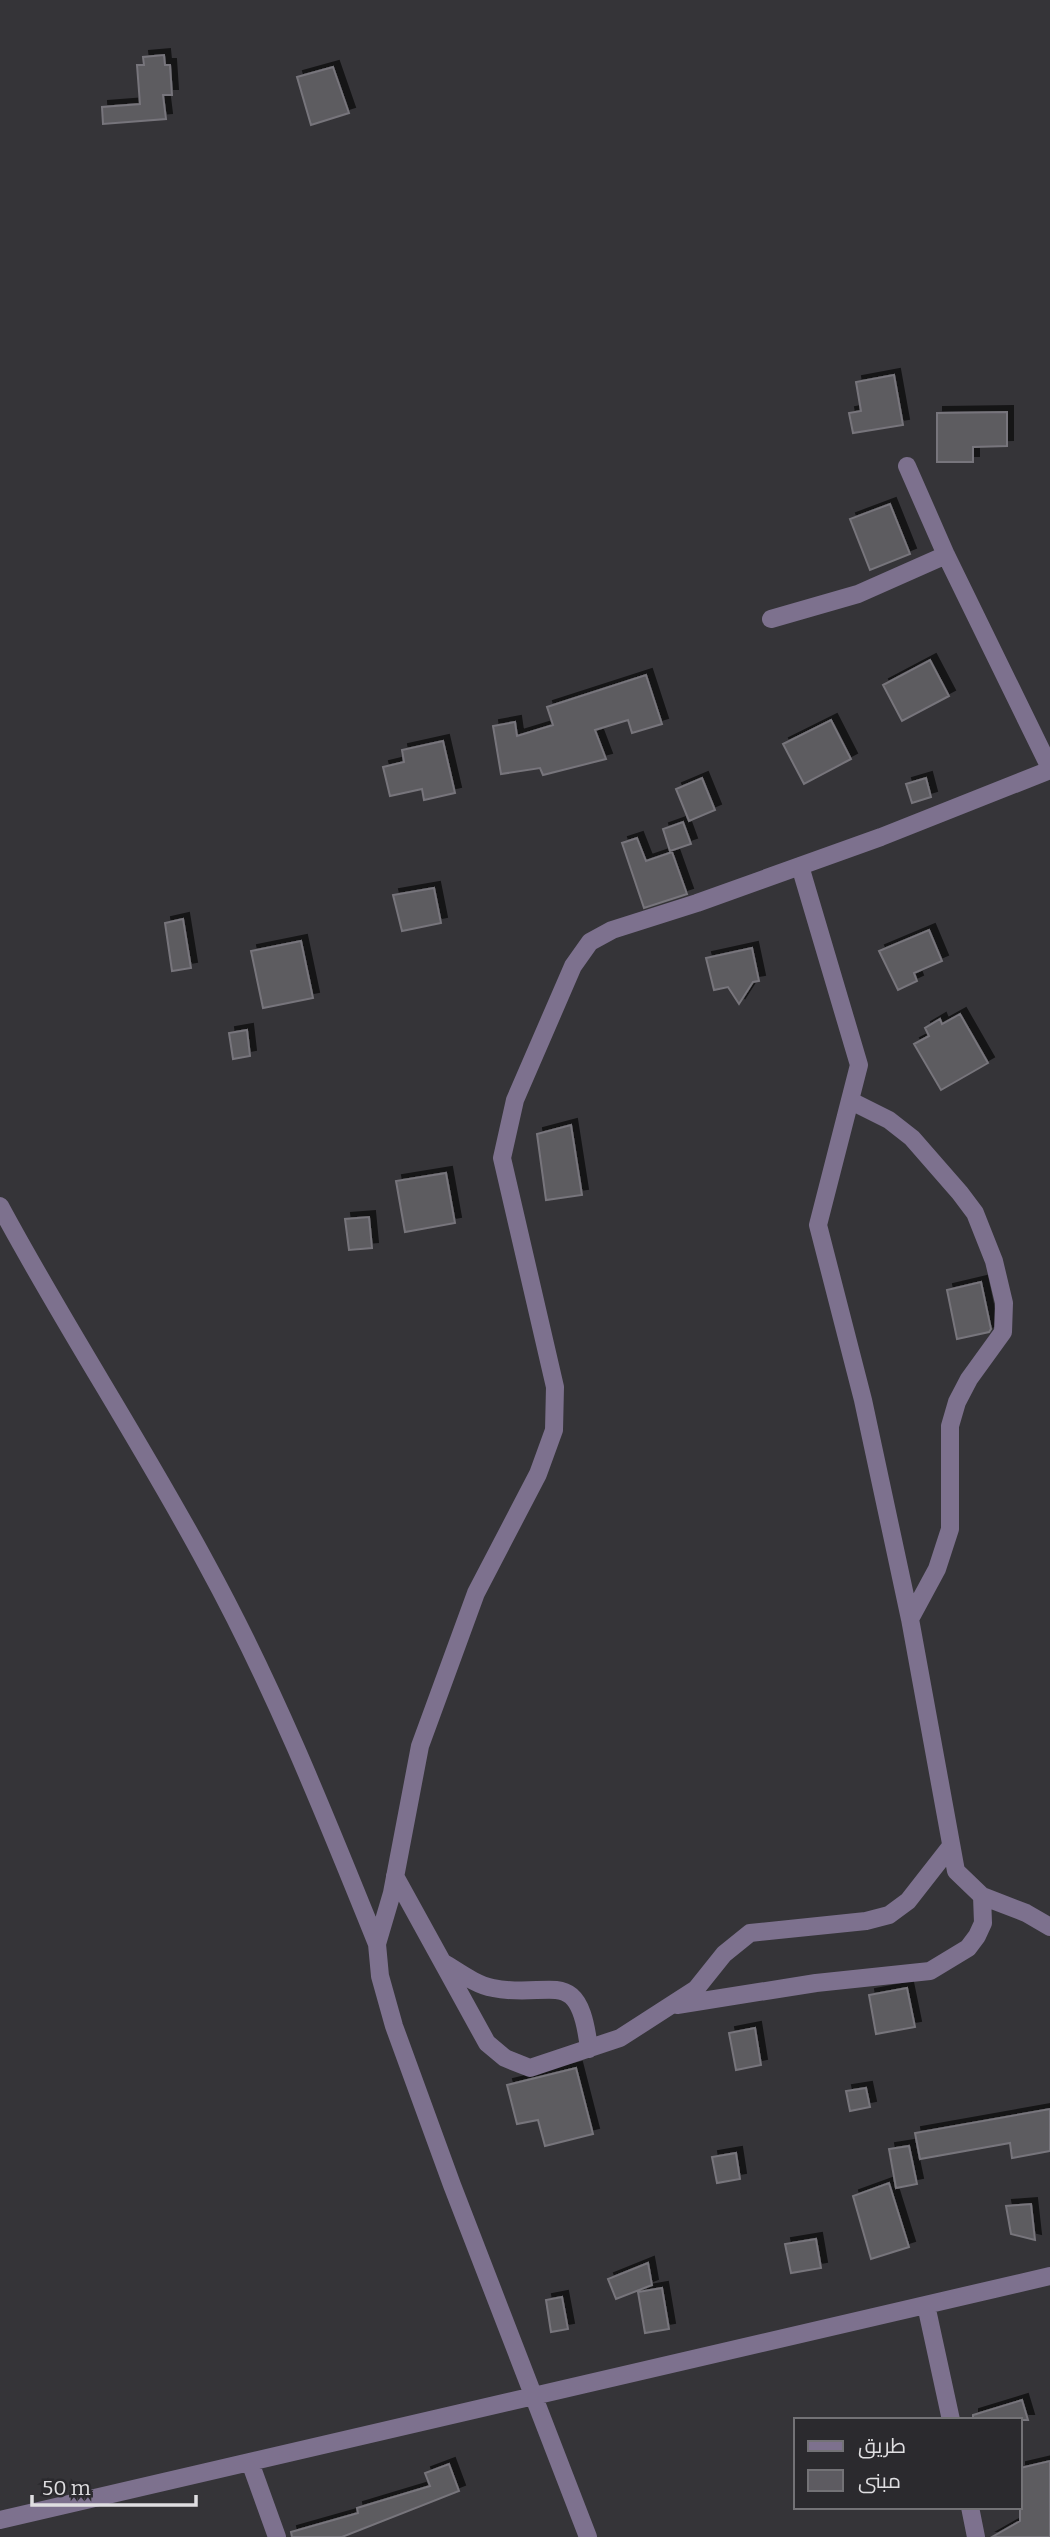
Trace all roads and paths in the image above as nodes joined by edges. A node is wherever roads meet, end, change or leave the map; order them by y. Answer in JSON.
{"nodes":[{"id":1,"x":907,"y":466,"type":"dead end"},
{"id":2,"x":946,"y":555,"type":"junction"},
{"id":3,"x":771,"y":619,"type":"dead end"},
{"id":4,"x":1050,"y":769,"type":"edge"},
{"id":5,"x":800,"y":866,"type":"junction"},
{"id":6,"x":851,"y":1101,"type":"junction"},
{"id":7,"x":0,"y":1206,"type":"edge"},
{"id":8,"x":910,"y":1619,"type":"junction"},
{"id":9,"x":951,"y":1846,"type":"junction"},
{"id":10,"x":396,"y":1876,"type":"junction"},
{"id":11,"x":982,"y":1896,"type":"junction"},
{"id":12,"x":1050,"y":1927,"type":"edge"},
{"id":13,"x":377,"y":1944,"type":"junction"},
{"id":14,"x":444,"y":1963,"type":"junction"},
{"id":15,"x":669,"y":2007,"type":"junction"},
{"id":16,"x":589,"y":2049,"type":"junction"},
{"id":17,"x":1050,"y":2276,"type":"edge"},
{"id":18,"x":926,"y":2305,"type":"junction"},
{"id":19,"x":533,"y":2396,"type":"junction"},
{"id":20,"x":951,"y":2418,"type":"edge"},
{"id":21,"x":250,"y":2462,"type":"junction"},
{"id":22,"x":970,"y":2509,"type":"edge"},
{"id":23,"x":0,"y":2519,"type":"edge"},
{"id":24,"x":277,"y":2537,"type":"edge"},
{"id":25,"x":588,"y":2537,"type":"edge"},
{"id":26,"x":976,"y":2537,"type":"edge"}],
"edges":[{"from":1,"to":2,"type":"street"},
{"from":2,"to":3,"type":"street"},
{"from":2,"to":4,"type":"street"},
{"from":4,"to":5,"type":"street"},
{"from":5,"to":6,"type":"street"},
{"from":5,"to":10,"type":"street"},
{"from":6,"to":8,"type":"street"},
{"from":6,"to":8,"type":"street"},
{"from":7,"to":13,"type":"street"},
{"from":8,"to":9,"type":"street"},
{"from":9,"to":11,"type":"street"},
{"from":9,"to":15,"type":"street"},
{"from":10,"to":13,"type":"street"},
{"from":10,"to":14,"type":"street"},
{"from":11,"to":12,"type":"street"},
{"from":11,"to":15,"type":"street"},
{"from":13,"to":19,"type":"street"},
{"from":14,"to":16,"type":"street"},
{"from":14,"to":16,"type":"street"},
{"from":15,"to":16,"type":"street"},
{"from":17,"to":18,"type":"street"},
{"from":18,"to":19,"type":"street"},
{"from":18,"to":20,"type":"street"},
{"from":19,"to":21,"type":"street"},
{"from":19,"to":25,"type":"street"},
{"from":21,"to":23,"type":"street"},
{"from":21,"to":24,"type":"street"},
{"from":22,"to":26,"type":"street"}]}
